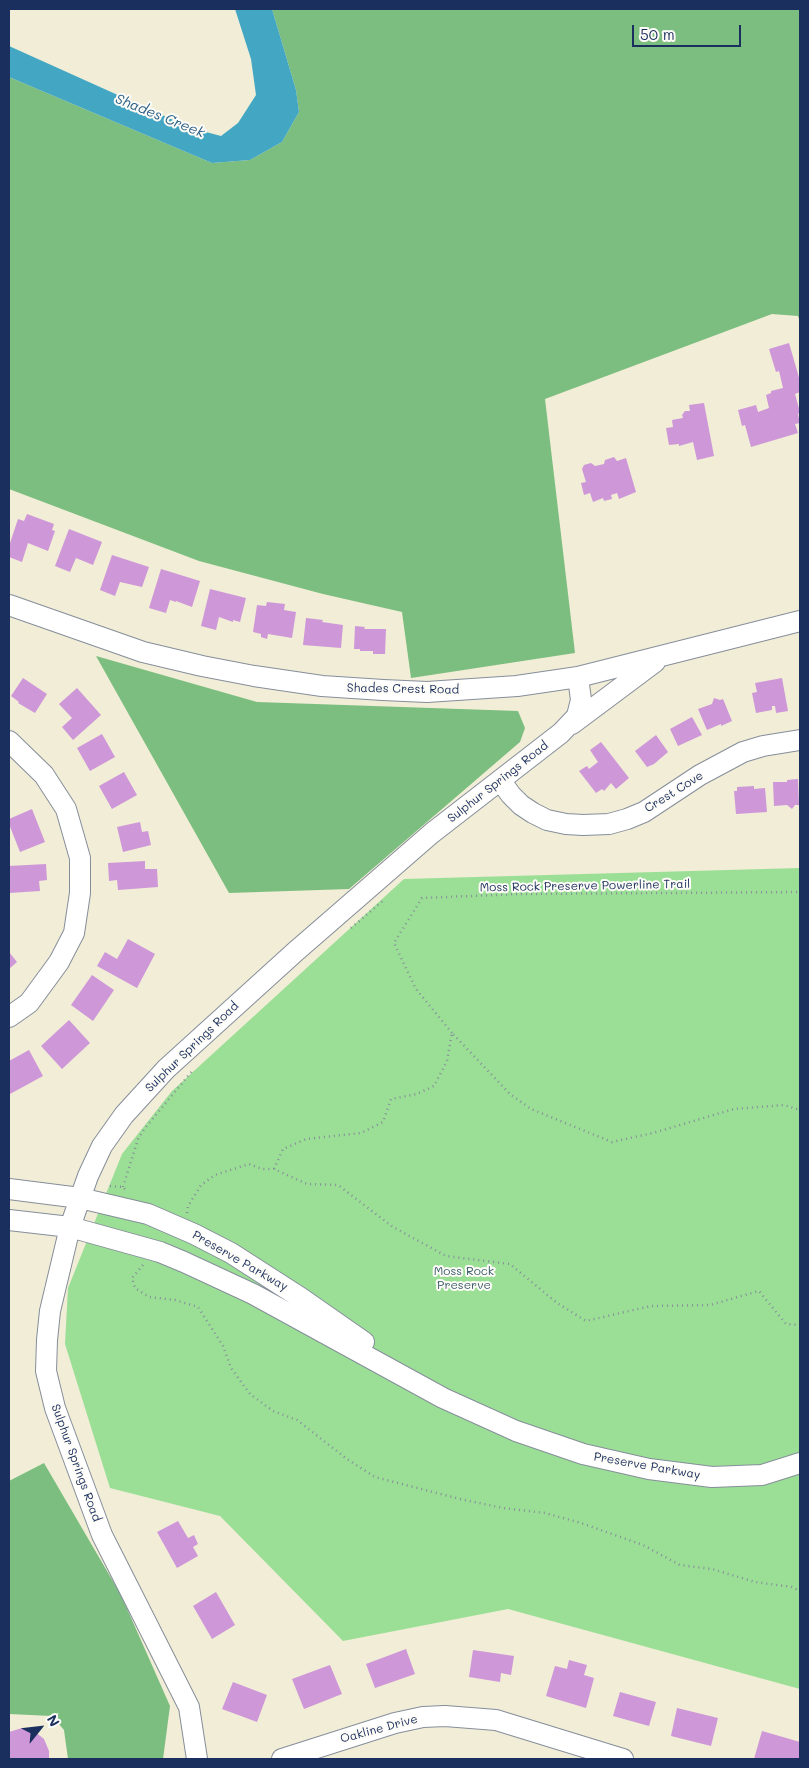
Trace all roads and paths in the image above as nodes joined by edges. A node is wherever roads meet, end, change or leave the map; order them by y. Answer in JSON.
{"nodes":[{"id":1,"x":9,"y":605,"type":"edge"},
{"id":2,"x":800,"y":621,"type":"edge"},
{"id":3,"x":662,"y":657,"type":"junction"},
{"id":4,"x":578,"y":677,"type":"junction"},
{"id":5,"x":560,"y":733,"type":"junction"},
{"id":6,"x":800,"y":740,"type":"edge"},
{"id":7,"x":9,"y":741,"type":"edge"},
{"id":8,"x":500,"y":780,"type":"junction"},
{"id":9,"x":800,"y":892,"type":"edge"},
{"id":10,"x":385,"y":899,"type":"dead end"},
{"id":11,"x":350,"y":929,"type":"dead end"},
{"id":12,"x":9,"y":1017,"type":"edge"},
{"id":13,"x":452,"y":1033,"type":"junction"},
{"id":14,"x":196,"y":1066,"type":"dead end"},
{"id":15,"x":800,"y":1110,"type":"edge"},
{"id":16,"x":274,"y":1169,"type":"junction"},
{"id":17,"x":123,"y":1187,"type":"junction"},
{"id":18,"x":9,"y":1189,"type":"edge"},
{"id":19,"x":82,"y":1191,"type":"junction"},
{"id":20,"x":129,"y":1196,"type":"dead end"},
{"id":21,"x":9,"y":1220,"type":"edge"},
{"id":22,"x":70,"y":1227,"type":"junction"},
{"id":23,"x":182,"y":1228,"type":"junction"},
{"id":24,"x":160,"y":1252,"type":"junction"},
{"id":25,"x":800,"y":1325,"type":"edge"},
{"id":26,"x":443,"y":1398,"type":"junction"},
{"id":27,"x":800,"y":1463,"type":"edge"},
{"id":28,"x":800,"y":1591,"type":"edge"},
{"id":29,"x":197,"y":1759,"type":"edge"},
{"id":30,"x":282,"y":1759,"type":"edge"},
{"id":31,"x":623,"y":1759,"type":"edge"}],
"edges":[{"from":1,"to":4,"type":"street","name":"Shades Crest Road"},
{"from":2,"to":3,"type":"street","name":"Shades Crest Road"},
{"from":3,"to":4,"type":"street","name":"Shades Crest Road"},
{"from":3,"to":5,"type":"street"},
{"from":4,"to":5,"type":"street","name":"Sulphur Springs Road"},
{"from":5,"to":8,"type":"street","name":"Sulphur Springs Road"},
{"from":6,"to":8,"type":"street","name":"Crest Cove"},
{"from":7,"to":12,"type":"street"},
{"from":8,"to":19,"type":"street","name":"Sulphur Springs Road"},
{"from":9,"to":13,"type":"path","name":"Moss Rock Preserve Powerline Trail"},
{"from":10,"to":11,"type":"path"},
{"from":13,"to":15,"type":"path"},
{"from":13,"to":16,"type":"path"},
{"from":14,"to":17,"type":"path"},
{"from":16,"to":23,"type":"path"},
{"from":16,"to":25,"type":"path"},
{"from":17,"to":19,"type":"path"},
{"from":17,"to":20,"type":"path"},
{"from":18,"to":19,"type":"street","name":"Preserve Parkway"},
{"from":19,"to":22,"type":"street","name":"Sulphur Springs Road"},
{"from":19,"to":23,"type":"street","name":"Preserve Parkway"},
{"from":21,"to":22,"type":"street","name":"Preserve Parkway"},
{"from":22,"to":24,"type":"street","name":"Preserve Parkway"},
{"from":22,"to":29,"type":"street","name":"Sulphur Springs Road"},
{"from":23,"to":26,"type":"street","name":"Preserve Parkway"},
{"from":24,"to":26,"type":"street","name":"Preserve Parkway"},
{"from":24,"to":28,"type":"path"},
{"from":26,"to":27,"type":"street","name":"Preserve Parkway"},
{"from":30,"to":31,"type":"street","name":"Oakline Drive"}]}
